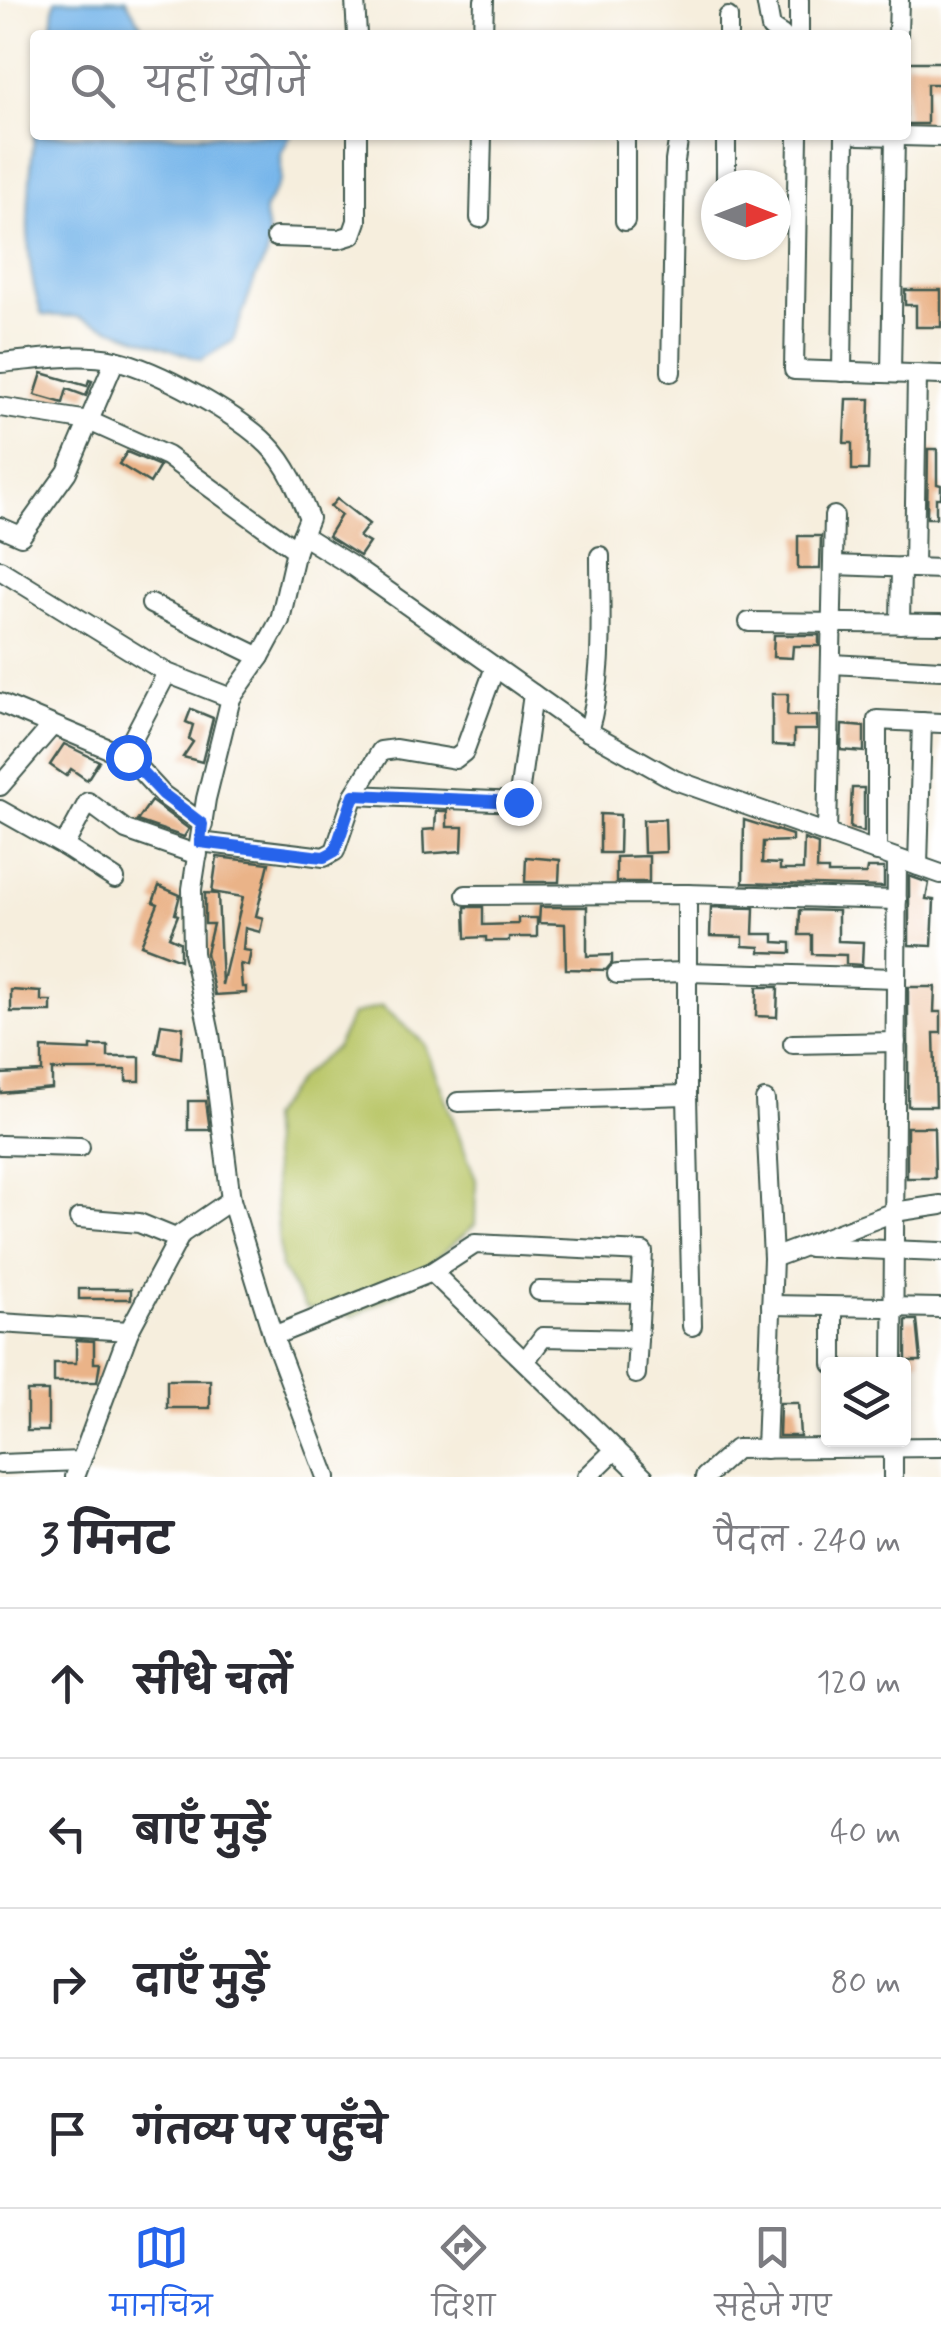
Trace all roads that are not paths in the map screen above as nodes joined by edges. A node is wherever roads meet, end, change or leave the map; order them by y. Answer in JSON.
{"nodes":[{"id":1,"x":355,"y":0,"type":"edge"},
{"id":2,"x":484,"y":0,"type":"edge"},
{"id":3,"x":766,"y":0,"type":"edge"},
{"id":4,"x":799,"y":0,"type":"edge"},
{"id":5,"x":899,"y":0,"type":"edge"},
{"id":6,"x":356,"y":30,"type":"edge"},
{"id":7,"x":484,"y":30,"type":"edge"},
{"id":8,"x":774,"y":30,"type":"edge"},
{"id":9,"x":799,"y":30,"type":"edge"},
{"id":10,"x":898,"y":30,"type":"edge"},
{"id":11,"x":911,"y":136,"type":"edge"},
{"id":12,"x":941,"y":137,"type":"edge"},
{"id":13,"x":357,"y":140,"type":"edge"},
{"id":14,"x":482,"y":140,"type":"edge"},
{"id":15,"x":625,"y":140,"type":"edge"},
{"id":16,"x":677,"y":140,"type":"edge"},
{"id":17,"x":726,"y":140,"type":"edge"},
{"id":18,"x":798,"y":140,"type":"edge"},
{"id":19,"x":845,"y":140,"type":"edge"},
{"id":20,"x":895,"y":140,"type":"edge"},
{"id":21,"x":726,"y":170,"type":"edge"},
{"id":22,"x":480,"y":218,"type":"dead end"},
{"id":23,"x":625,"y":221,"type":"dead end"},
{"id":24,"x":276,"y":237,"type":"dead end"},
{"id":25,"x":115,"y":360,"type":"junction"},
{"id":26,"x":0,"y":363,"type":"edge"},
{"id":27,"x":671,"y":372,"type":"dead end"},
{"id":28,"x":842,"y":372,"type":"junction"},
{"id":29,"x":891,"y":374,"type":"junction"},
{"id":30,"x":917,"y":374,"type":"junction"},
{"id":31,"x":941,"y":375,"type":"edge"},
{"id":32,"x":0,"y":407,"type":"edge"},
{"id":33,"x":89,"y":421,"type":"junction"},
{"id":34,"x":834,"y":516,"type":"dead end"},
{"id":35,"x":0,"y":527,"type":"edge"},
{"id":36,"x":299,"y":543,"type":"junction"},
{"id":37,"x":600,"y":556,"type":"dead end"},
{"id":38,"x":834,"y":564,"type":"junction"},
{"id":39,"x":908,"y":567,"type":"junction"},
{"id":40,"x":941,"y":569,"type":"edge"},
{"id":41,"x":0,"y":570,"type":"edge"},
{"id":42,"x":150,"y":604,"type":"dead end"},
{"id":43,"x":749,"y":622,"type":"dead end"},
{"id":44,"x":833,"y":623,"type":"junction"},
{"id":45,"x":900,"y":624,"type":"junction"},
{"id":46,"x":941,"y":624,"type":"edge"},
{"id":47,"x":260,"y":656,"type":"junction"},
{"id":48,"x":832,"y":664,"type":"junction"},
{"id":49,"x":495,"y":667,"type":"junction"},
{"id":50,"x":941,"y":670,"type":"edge"},
{"id":51,"x":167,"y":673,"type":"junction"},
{"id":52,"x":532,"y":694,"type":"junction"},
{"id":53,"x":231,"y":698,"type":"junction"},
{"id":54,"x":0,"y":704,"type":"edge"},
{"id":55,"x":931,"y":723,"type":"edge"},
{"id":56,"x":51,"y":727,"type":"junction"},
{"id":57,"x":588,"y":732,"type":"junction"},
{"id":58,"x":124,"y":755,"type":"junction"},
{"id":59,"x":920,"y":772,"type":"junction"},
{"id":60,"x":941,"y":774,"type":"edge"},
{"id":61,"x":0,"y":786,"type":"edge"},
{"id":62,"x":354,"y":795,"type":"junction"},
{"id":63,"x":0,"y":810,"type":"edge"},
{"id":64,"x":919,"y":824,"type":"junction"},
{"id":65,"x":941,"y":824,"type":"edge"},
{"id":66,"x":827,"y":834,"type":"junction"},
{"id":67,"x":200,"y":840,"type":"junction"},
{"id":68,"x":64,"y":846,"type":"junction"},
{"id":69,"x":877,"y":852,"type":"junction"},
{"id":70,"x":897,"y":860,"type":"junction"},
{"id":71,"x":918,"y":866,"type":"junction"},
{"id":72,"x":941,"y":874,"type":"edge"},
{"id":73,"x":115,"y":880,"type":"dead end"},
{"id":74,"x":687,"y":894,"type":"junction"},
{"id":75,"x":466,"y":895,"type":"dead end"},
{"id":76,"x":896,"y":900,"type":"junction"},
{"id":77,"x":686,"y":972,"type":"junction"},
{"id":78,"x":616,"y":974,"type":"dead end"},
{"id":79,"x":896,"y":978,"type":"junction"},
{"id":80,"x":896,"y":1042,"type":"junction"},
{"id":81,"x":793,"y":1044,"type":"dead end"},
{"id":82,"x":686,"y":1095,"type":"junction"},
{"id":83,"x":764,"y":1100,"type":"dead end"},
{"id":84,"x":458,"y":1102,"type":"dead end"},
{"id":85,"x":0,"y":1145,"type":"edge"},
{"id":86,"x":80,"y":1147,"type":"dead end"},
{"id":87,"x":231,"y":1200,"type":"junction"},
{"id":88,"x":941,"y":1205,"type":"edge"},
{"id":89,"x":894,"y":1212,"type":"junction"},
{"id":90,"x":78,"y":1218,"type":"dead end"},
{"id":91,"x":178,"y":1240,"type":"junction"},
{"id":92,"x":804,"y":1246,"type":"junction"},
{"id":93,"x":894,"y":1252,"type":"junction"},
{"id":94,"x":941,"y":1252,"type":"edge"},
{"id":95,"x":773,"y":1258,"type":"junction"},
{"id":96,"x":432,"y":1272,"type":"junction"},
{"id":97,"x":539,"y":1291,"type":"dead end"},
{"id":98,"x":641,"y":1293,"type":"junction"},
{"id":99,"x":771,"y":1306,"type":"junction"},
{"id":100,"x":833,"y":1308,"type":"junction"},
{"id":101,"x":894,"y":1308,"type":"junction"},
{"id":102,"x":941,"y":1308,"type":"edge"},
{"id":103,"x":0,"y":1323,"type":"edge"},
{"id":104,"x":692,"y":1326,"type":"dead end"},
{"id":105,"x":129,"y":1331,"type":"junction"},
{"id":106,"x":274,"y":1336,"type":"junction"},
{"id":107,"x":638,"y":1339,"type":"junction"},
{"id":108,"x":833,"y":1357,"type":"edge"},
{"id":109,"x":893,"y":1357,"type":"edge"},
{"id":110,"x":526,"y":1361,"type":"junction"},
{"id":111,"x":636,"y":1374,"type":"dead end"},
{"id":112,"x":911,"y":1444,"type":"edge"},
{"id":113,"x":821,"y":1445,"type":"edge"},
{"id":114,"x":893,"y":1447,"type":"edge"},
{"id":115,"x":941,"y":1447,"type":"edge"},
{"id":116,"x":766,"y":1448,"type":"junction"},
{"id":117,"x":616,"y":1450,"type":"junction"},
{"id":118,"x":0,"y":1464,"type":"edge"},
{"id":119,"x":78,"y":1469,"type":"edge"},
{"id":120,"x":326,"y":1477,"type":"edge"},
{"id":121,"x":586,"y":1477,"type":"edge"},
{"id":122,"x":644,"y":1477,"type":"edge"},
{"id":123,"x":705,"y":1477,"type":"edge"},
{"id":124,"x":894,"y":1477,"type":"edge"}],
"edges":[{"from":1,"to":6,"type":"street"},
{"from":2,"to":7,"type":"street"},
{"from":3,"to":8,"type":"street"},
{"from":4,"to":9,"type":"street"},
{"from":5,"to":10,"type":"street"},
{"from":11,"to":12,"type":"street"},
{"from":13,"to":24,"type":"street"},
{"from":14,"to":22,"type":"street"},
{"from":15,"to":23,"type":"street"},
{"from":16,"to":27,"type":"street"},
{"from":17,"to":21,"type":"street"},
{"from":18,"to":28,"type":"street"},
{"from":19,"to":28,"type":"street"},
{"from":20,"to":29,"type":"street"},
{"from":25,"to":26,"type":"street"},
{"from":25,"to":33,"type":"street"},
{"from":25,"to":36,"type":"street"},
{"from":28,"to":29,"type":"street"},
{"from":29,"to":30,"type":"street"},
{"from":30,"to":31,"type":"street"},
{"from":30,"to":39,"type":"street"},
{"from":32,"to":33,"type":"street"},
{"from":33,"to":35,"type":"street"},
{"from":33,"to":36,"type":"street"},
{"from":34,"to":38,"type":"street"},
{"from":36,"to":47,"type":"street"},
{"from":36,"to":49,"type":"street"},
{"from":37,"to":57,"type":"street"},
{"from":38,"to":39,"type":"street"},
{"from":38,"to":44,"type":"street"},
{"from":39,"to":40,"type":"street"},
{"from":39,"to":45,"type":"street"},
{"from":41,"to":51,"type":"street"},
{"from":42,"to":47,"type":"street"},
{"from":43,"to":44,"type":"street"},
{"from":44,"to":45,"type":"street"},
{"from":44,"to":48,"type":"street"},
{"from":45,"to":46,"type":"street"},
{"from":47,"to":53,"type":"street"},
{"from":48,"to":50,"type":"street"},
{"from":48,"to":66,"type":"street"},
{"from":49,"to":52,"type":"street"},
{"from":49,"to":62,"type":"street"},
{"from":51,"to":53,"type":"street"},
{"from":51,"to":58,"type":"street"},
{"from":52,"to":57,"type":"street"},
{"from":52,"to":62,"type":"street"},
{"from":53,"to":67,"type":"street"},
{"from":54,"to":56,"type":"street"},
{"from":55,"to":59,"type":"street"},
{"from":55,"to":69,"type":"street"},
{"from":56,"to":58,"type":"street"},
{"from":56,"to":61,"type":"street"},
{"from":57,"to":66,"type":"street"},
{"from":58,"to":67,"type":"street"},
{"from":59,"to":60,"type":"street"},
{"from":59,"to":64,"type":"street"},
{"from":62,"to":67,"type":"street"},
{"from":63,"to":68,"type":"street"},
{"from":64,"to":65,"type":"street"},
{"from":64,"to":71,"type":"street"},
{"from":66,"to":69,"type":"street"},
{"from":67,"to":68,"type":"street"},
{"from":67,"to":87,"type":"street"},
{"from":68,"to":73,"type":"street"},
{"from":69,"to":70,"type":"street"},
{"from":70,"to":71,"type":"street"},
{"from":70,"to":76,"type":"street"},
{"from":71,"to":72,"type":"street"},
{"from":74,"to":75,"type":"street"},
{"from":74,"to":76,"type":"street"},
{"from":74,"to":77,"type":"street"},
{"from":76,"to":79,"type":"street"},
{"from":77,"to":78,"type":"street"},
{"from":77,"to":79,"type":"street"},
{"from":77,"to":82,"type":"street"},
{"from":79,"to":80,"type":"street"},
{"from":80,"to":81,"type":"street"},
{"from":80,"to":89,"type":"street"},
{"from":82,"to":84,"type":"street"},
{"from":82,"to":104,"type":"street"},
{"from":83,"to":95,"type":"street"},
{"from":85,"to":86,"type":"street"},
{"from":87,"to":91,"type":"street"},
{"from":87,"to":106,"type":"street"},
{"from":88,"to":89,"type":"street"},
{"from":89,"to":92,"type":"street"},
{"from":89,"to":93,"type":"street"},
{"from":90,"to":91,"type":"street"},
{"from":91,"to":105,"type":"street"},
{"from":92,"to":93,"type":"street"},
{"from":92,"to":95,"type":"street"},
{"from":93,"to":94,"type":"street"},
{"from":93,"to":101,"type":"street"},
{"from":95,"to":99,"type":"street"},
{"from":96,"to":98,"type":"street"},
{"from":96,"to":106,"type":"street"},
{"from":96,"to":110,"type":"street"},
{"from":97,"to":98,"type":"street"},
{"from":98,"to":107,"type":"street"},
{"from":99,"to":100,"type":"street"},
{"from":99,"to":116,"type":"street"},
{"from":100,"to":101,"type":"street"},
{"from":100,"to":108,"type":"street"},
{"from":101,"to":102,"type":"street"},
{"from":101,"to":109,"type":"street"},
{"from":103,"to":105,"type":"street"},
{"from":105,"to":119,"type":"street"},
{"from":106,"to":120,"type":"street"},
{"from":107,"to":110,"type":"street"},
{"from":107,"to":111,"type":"street"},
{"from":110,"to":117,"type":"street"},
{"from":112,"to":115,"type":"street"},
{"from":113,"to":116,"type":"street"},
{"from":114,"to":124,"type":"street"},
{"from":116,"to":123,"type":"street"},
{"from":117,"to":121,"type":"street"},
{"from":117,"to":122,"type":"street"},
{"from":118,"to":119,"type":"street"}]}
